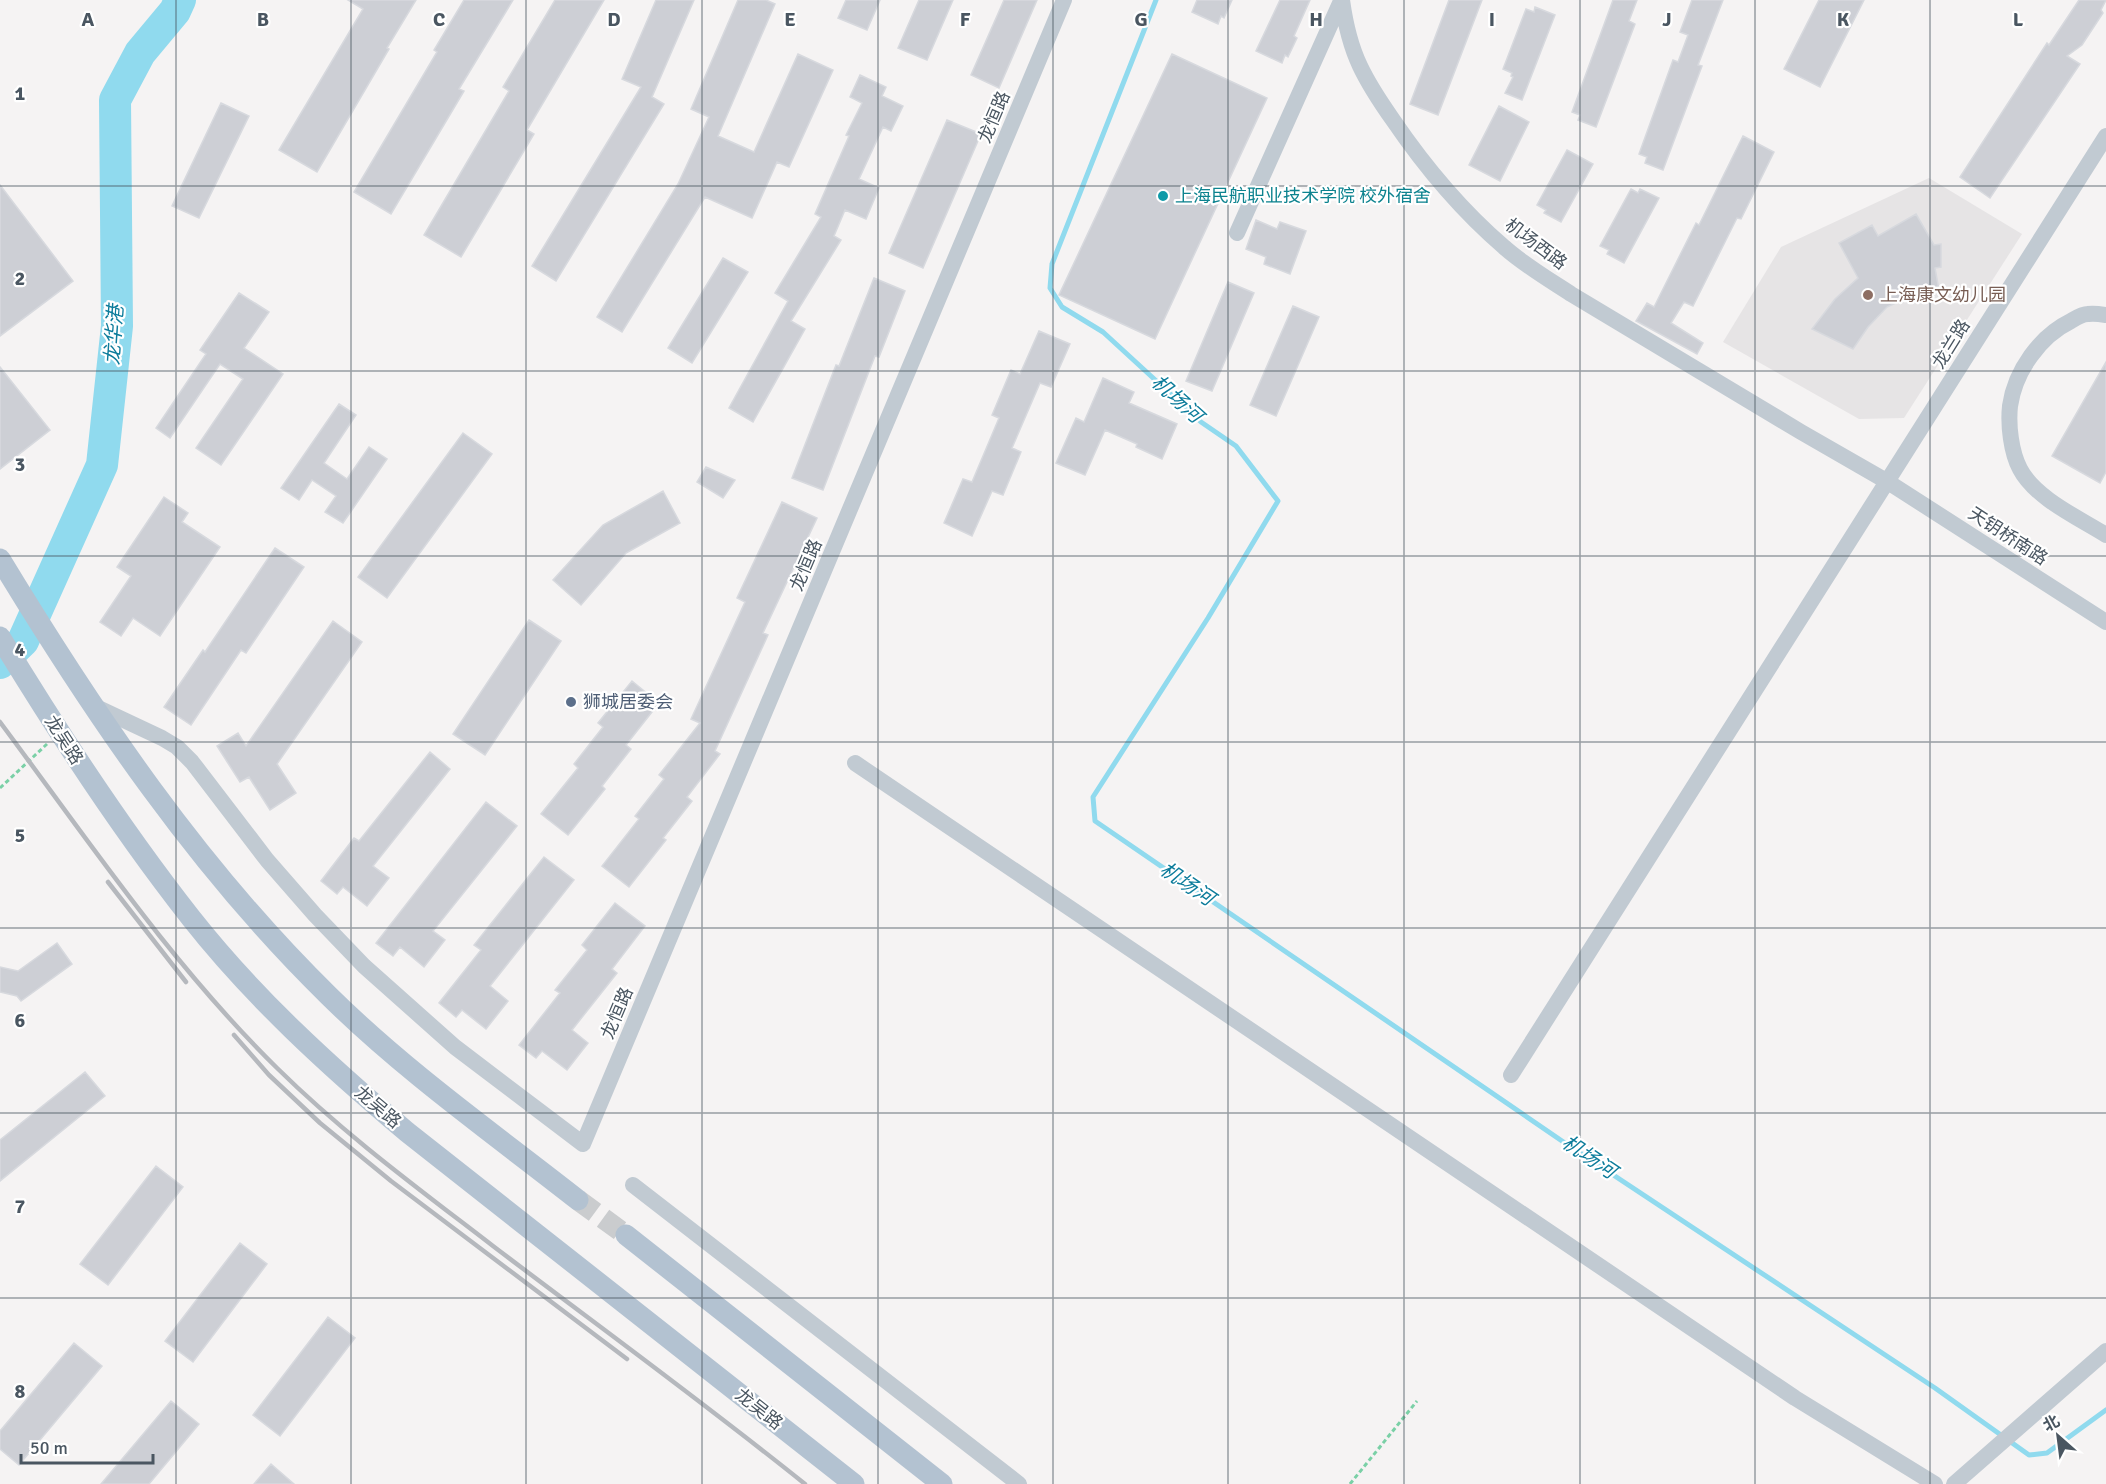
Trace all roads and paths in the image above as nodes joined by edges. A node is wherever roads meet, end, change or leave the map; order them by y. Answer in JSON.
{"nodes":[{"id":1,"x":1064,"y":0,"type":"edge"},
{"id":2,"x":1341,"y":0,"type":"edge"},
{"id":3,"x":2106,"y":136,"type":"edge"},
{"id":4,"x":1238,"y":233,"type":"dead end"},
{"id":5,"x":2106,"y":315,"type":"edge"},
{"id":6,"x":1888,"y":482,"type":"junction"},
{"id":7,"x":2106,"y":535,"type":"edge"},
{"id":8,"x":0,"y":559,"type":"edge"},
{"id":9,"x":2106,"y":622,"type":"edge"},
{"id":10,"x":0,"y":637,"type":"edge"},
{"id":11,"x":94,"y":706,"type":"junction"},
{"id":12,"x":58,"y":733,"type":"junction"},
{"id":13,"x":855,"y":763,"type":"dead end"},
{"id":14,"x":0,"y":788,"type":"edge"},
{"id":15,"x":1511,"y":1075,"type":"dead end"},
{"id":16,"x":633,"y":1185,"type":"dead end"},
{"id":17,"x":578,"y":1200,"type":"tunnel mouth"},
{"id":18,"x":626,"y":1235,"type":"tunnel mouth"},
{"id":19,"x":2106,"y":1351,"type":"edge"},
{"id":20,"x":1417,"y":1401,"type":"dead end"},
{"id":21,"x":854,"y":1484,"type":"edge"},
{"id":22,"x":942,"y":1484,"type":"edge"},
{"id":23,"x":1019,"y":1484,"type":"edge"},
{"id":24,"x":1350,"y":1484,"type":"edge"},
{"id":25,"x":1935,"y":1484,"type":"edge"},
{"id":26,"x":1954,"y":1484,"type":"edge"}],
"edges":[{"from":1,"to":11,"type":"street","name":"龙恒路"},
{"from":2,"to":4,"type":"street"},
{"from":2,"to":6,"type":"street","name":"机场西路"},
{"from":3,"to":6,"type":"street","name":"龙兰路"},
{"from":5,"to":7,"type":"street"},
{"from":6,"to":9,"type":"street","name":"天钥桥南路"},
{"from":6,"to":15,"type":"street","name":"龙兰路"},
{"from":8,"to":11,"type":"main road"},
{"from":10,"to":12,"type":"main road","name":"龙吴路"},
{"from":11,"to":17,"type":"main road"},
{"from":12,"to":14,"type":"path"},
{"from":12,"to":21,"type":"main road","name":"龙吴路"},
{"from":13,"to":25,"type":"street"},
{"from":16,"to":23,"type":"street"},
{"from":18,"to":22,"type":"main road"},
{"from":19,"to":26,"type":"street"},
{"from":20,"to":24,"type":"path"}]}
